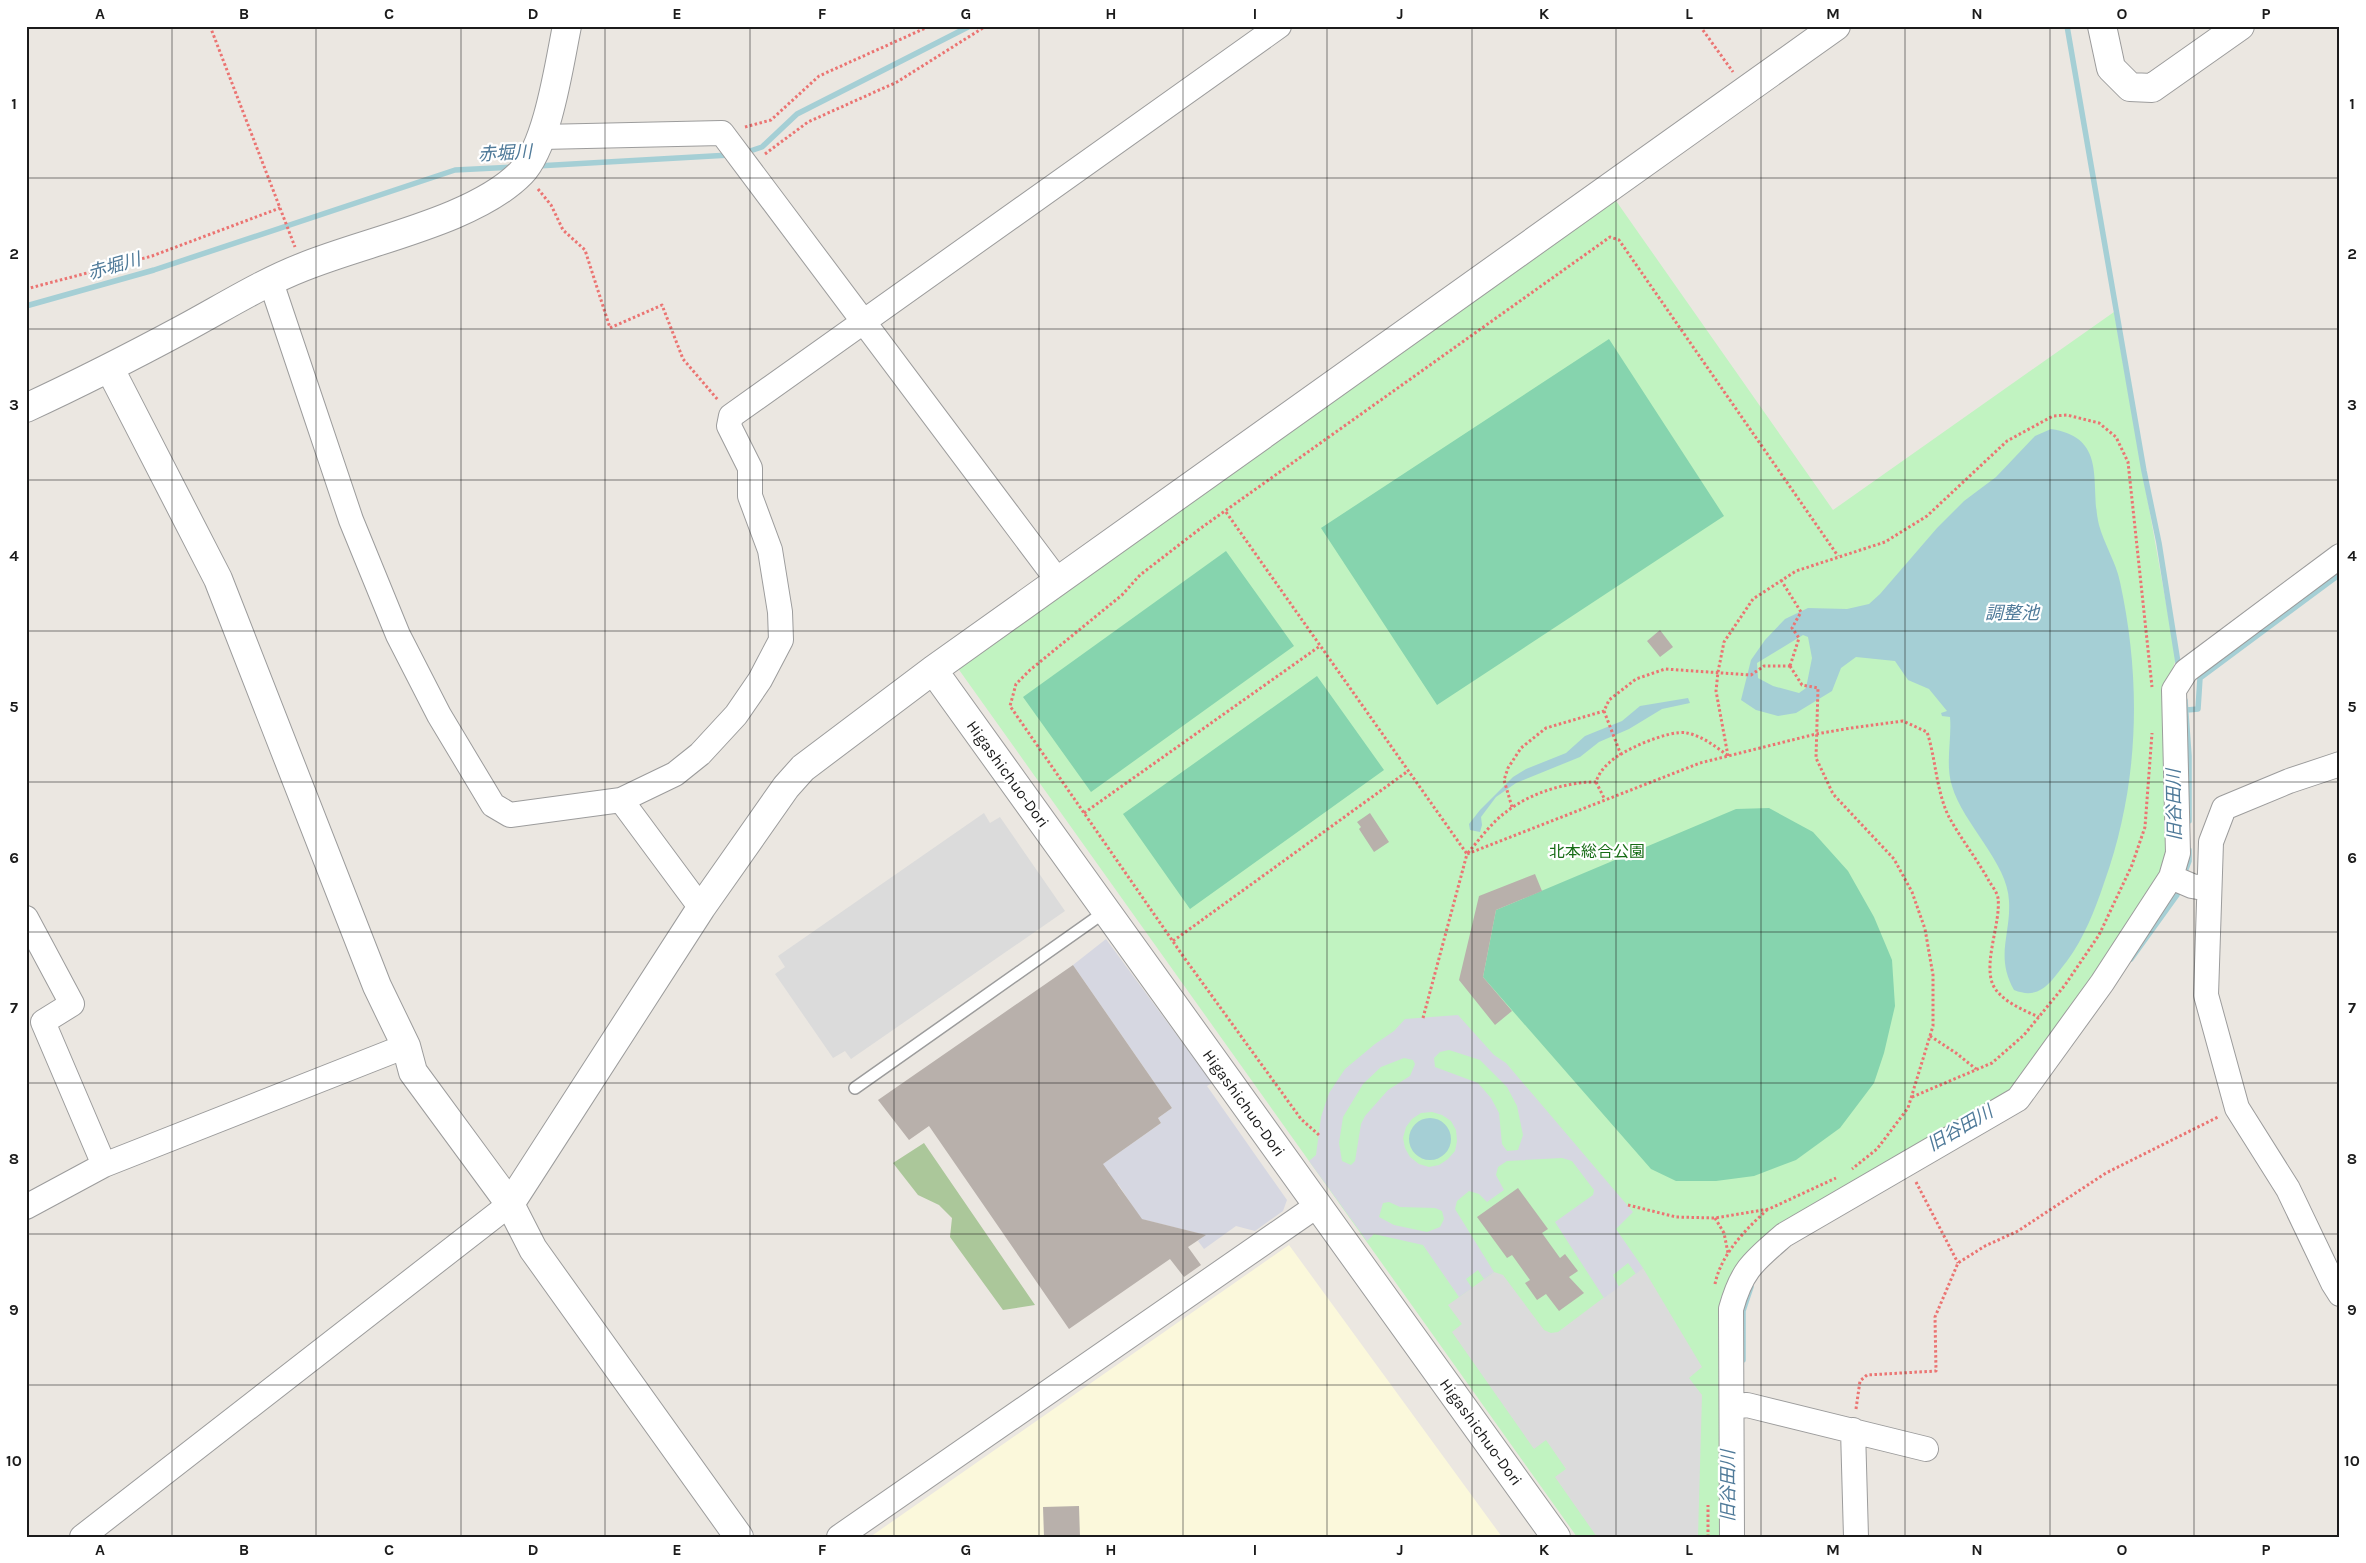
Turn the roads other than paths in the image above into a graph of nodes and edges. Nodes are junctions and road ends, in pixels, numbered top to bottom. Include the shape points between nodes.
1 (567, 26) edge
2 (1279, 26) edge
3 (1836, 26) edge
4 (2102, 26) edge
5 (2240, 26) edge
6 (541, 137) junction
7 (271, 282) junction
8 (864, 322) junction
9 (110, 369) junction
10 (26, 408) edge
11 (2340, 556) edge
12 (1058, 581) junction
13 (933, 670) junction
14 (2340, 764) edge
15 (622, 800) junction
16 (2187, 883) junction
17 (702, 908) junction
18 (1106, 911) junction
19 (26, 918) edge
20 (406, 1046) junction
21 (855, 1088) dead end
22 (104, 1165) junction
23 (510, 1204) junction
24 (1318, 1205) junction
25 (26, 1207) edge
26 (2340, 1294) edge
27 (1732, 1407) junction
28 (1853, 1430) junction
29 (1926, 1449) dead end
30 (82, 1537) edge
31 (739, 1537) edge
32 (839, 1537) edge
33 (1556, 1537) edge
34 (1732, 1537) edge
35 (1856, 1537) edge

1 - 6 street
2 - 8 street
3 - 12 street
4 - 5 street via 2110,68 2130,87 2152,88
6 - 7 street via 522,172 498,192 455,214 303,267
6 - 8 street via 722,133
7 - 9 street
7 - 15 street via 351,520 398,635 439,715 493,804 510,815
8 - 12 street
8 - 15 street via 731,416 729,426 750,468 750,496 770,550 781,640 760,680 736,715 700,754 674,774
9 - 10 street
9 - 20 street via 218,579 377,986
11 - 16 street via 2186,671 2174,690 2178,852
12 - 13 street
13 - 17 street via 803,768 786,787
13 - 18 street, Higashichuo-Dori
14 - 16 street via 2224,808 2211,842
15 - 17 street
16 - 26 street via 2206,995 2237,1108 2288,1189 2332,1284
16 - 27 street via 2102,983 2018,1098 1784,1235 1752,1262 1738,1285 1731,1309
17 - 23 street
18 - 21 lane
18 - 24 street, Higashichuo-Dori
19 - 22 street via 72,1004 43,1022
20 - 22 street
20 - 23 street via 413,1072
22 - 25 street
23 - 30 street
23 - 31 street via 533,1249
24 - 32 street
24 - 33 street, Higashichuo-Dori
27 - 28 street via 1747,1406
27 - 34 street
28 - 29 street
28 - 35 street

